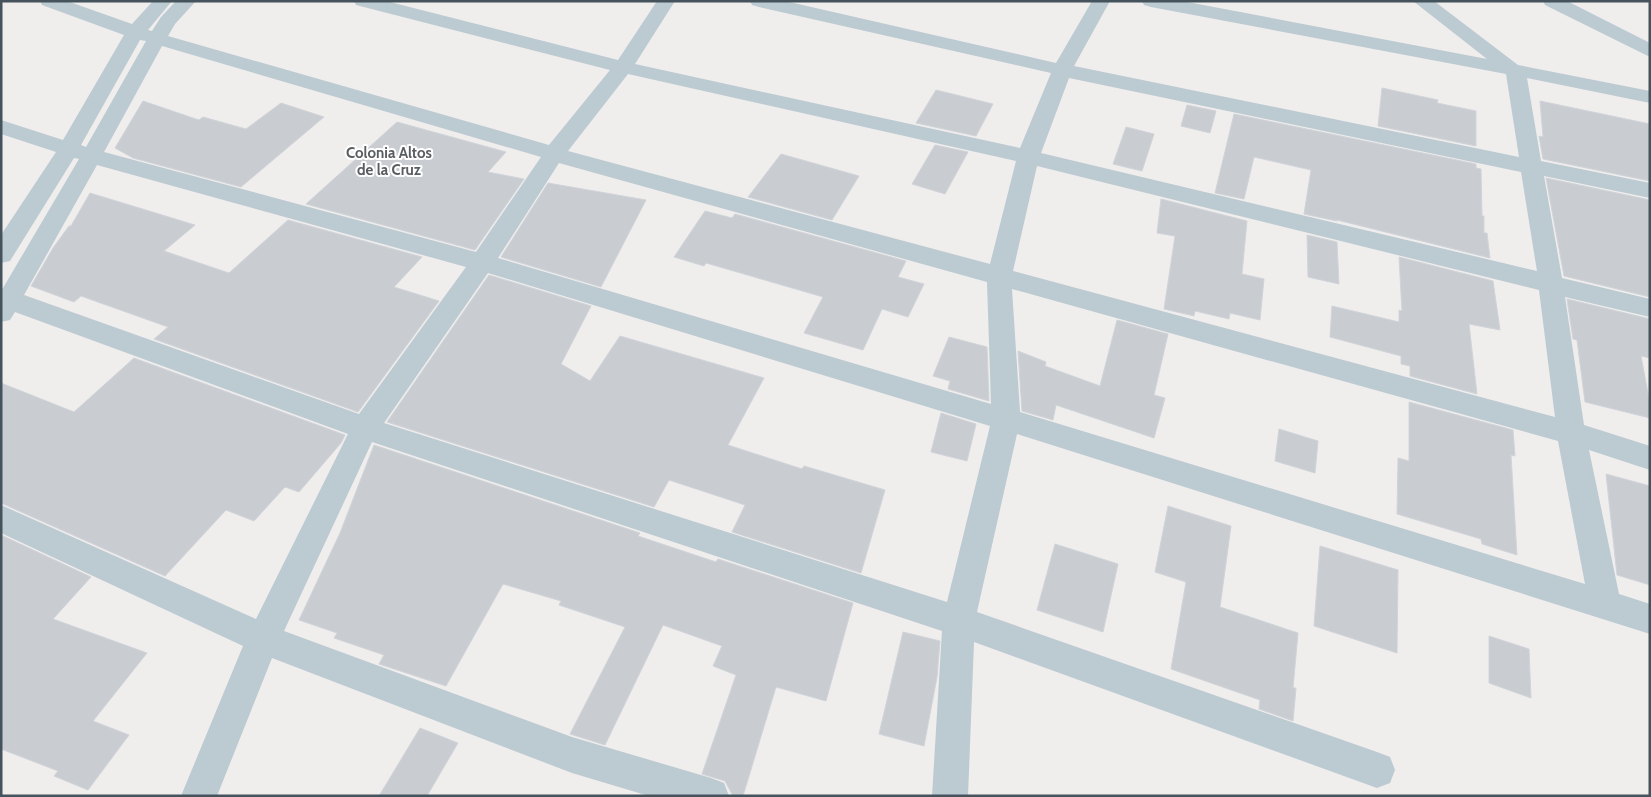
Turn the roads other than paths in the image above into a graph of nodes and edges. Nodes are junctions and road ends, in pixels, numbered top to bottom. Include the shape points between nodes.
1 (49, 1) edge
2 (163, 1) edge
3 (187, 1) edge
4 (363, 1) edge
5 (666, 1) edge
6 (759, 1) edge
7 (1101, 1) edge
8 (1151, 1) edge
9 (1422, 1) edge
10 (1552, 1) edge
11 (405, 6) edge
12 (146, 35) junction
13 (1650, 51) edge
14 (623, 67) junction
15 (1062, 70) junction
16 (1515, 70) junction
17 (1650, 97) edge
18 (1, 127) edge
19 (79, 153) junction
20 (554, 154) junction
21 (1028, 157) junction
22 (1531, 168) junction
23 (1650, 191) edge
24 (1, 255) edge
25 (482, 262) junction
26 (999, 276) junction
27 (1551, 284) junction
28 (4, 303) edge
29 (1650, 308) edge
30 (1006, 420) junction
31 (365, 428) junction
32 (1571, 433) junction
33 (1650, 458) edge
34 (1, 518) edge
35 (1605, 605) junction
36 (1650, 619) edge
37 (958, 621) junction
38 (263, 639) junction
39 (1377, 770) dead end
40 (199, 796) edge
41 (710, 796) edge
42 (950, 796) edge

1 - 12 street
2 - 12 street
3 - 12 street via 168,21
4 - 11 street
5 - 14 street
6 - 15 street
7 - 15 street
8 - 16 street
9 - 16 street
10 - 13 street
11 - 14 street
12 - 19 street
12 - 20 street
14 - 20 street
14 - 21 street
15 - 21 street
15 - 22 street
16 - 17 street
16 - 22 street
18 - 19 street
19 - 24 street
19 - 25 street
19 - 28 street via 59,214
20 - 25 street
20 - 26 street
21 - 26 street
21 - 27 street
22 - 23 street
22 - 27 street
25 - 30 street
25 - 31 street
26 - 30 street
26 - 32 street
27 - 29 street
27 - 32 street
28 - 31 street
30 - 35 street
30 - 37 street
31 - 37 street
31 - 38 street
32 - 33 street
32 - 35 street
34 - 38 street
35 - 36 street
37 - 39 street
37 - 42 street
38 - 40 street
38 - 41 street via 572,755

